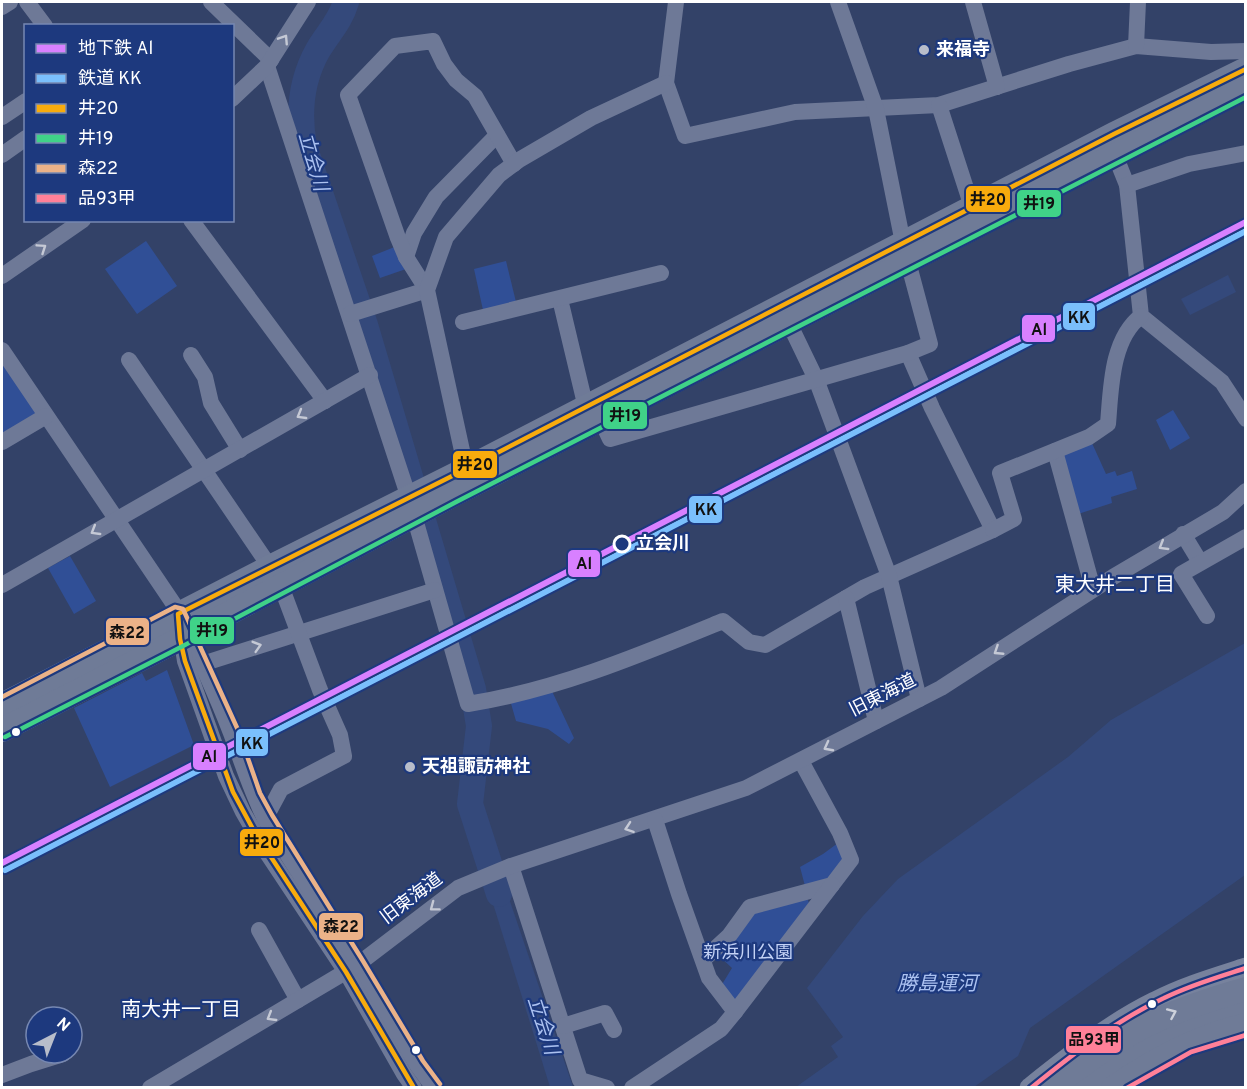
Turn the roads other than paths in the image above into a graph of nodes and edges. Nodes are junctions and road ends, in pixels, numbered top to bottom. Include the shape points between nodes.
1 (10, 2) edge
2 (27, 2) edge
3 (211, 2) edge
4 (308, 2) edge
5 (676, 2) edge
6 (838, 2) edge
7 (973, 2) edge
8 (1138, 2) edge
9 (2, 7) edge
10 (44, 24) edge
11 (232, 24) edge
12 (234, 26) edge
13 (1136, 46) junction
14 (1245, 51) edge
15 (269, 63) junction
16 (1245, 69) edge
17 (666, 83) junction
18 (997, 87) junction
19 (1245, 88) edge
20 (234, 97) edge
21 (24, 101) edge
22 (939, 105) junction
23 (876, 109) junction
24 (2, 117) edge
25 (497, 135) junction
26 (24, 139) edge
27 (1112, 146) junction
28 (1245, 153) edge
29 (2, 155) edge
30 (514, 164) junction
31 (1127, 185) junction
32 (972, 207) junction
33 (80, 222) edge
34 (192, 222) edge
35 (906, 252) junction
36 (406, 257) junction
37 (661, 273) dead end
38 (2, 276) edge
39 (427, 290) junction
40 (560, 299) junction
41 (358, 312) junction
42 (1141, 316) junction
43 (463, 322) dead end
44 (789, 323) junction
45 (2, 350) edge
46 (908, 353) junction
47 (190, 355) dead end
48 (129, 360) dead end
49 (370, 375) junction
50 (816, 379) junction
51 (325, 401) junction
52 (593, 414) junction
53 (46, 416) junction
54 (1245, 418) edge
55 (2, 442) edge
56 (240, 450) junction
57 (1055, 451) junction
58 (466, 469) junction
59 (204, 470) junction
60 (1245, 491) edge
61 (420, 503) junction
62 (116, 519) junction
63 (993, 530) junction
64 (1183, 534) junction
65 (1245, 537) edge
66 (1200, 562) junction
67 (889, 576) junction
68 (276, 577) junction
69 (2, 585) edge
70 (1093, 589) junction
71 (435, 590) junction
72 (846, 598) junction
73 (1208, 616) dead end
74 (182, 629) junction
75 (299, 633) junction
76 (202, 664) junction
77 (919, 699) junction
78 (2, 705) edge
79 (876, 721) junction
80 (2, 730) edge
81 (801, 761) junction
82 (265, 819) junction
83 (655, 820) junction
84 (508, 867) junction
85 (832, 885) junction
86 (259, 930) dead end
87 (704, 959) junction
88 (351, 968) junction
89 (1245, 968) edge
90 (1245, 989) edge
91 (298, 1000) junction
92 (1245, 1007) edge
93 (735, 1012) junction
94 (1245, 1025) edge
95 (563, 1026) junction
96 (614, 1030) dead end
97 (1245, 1035) edge
98 (1079, 1050) junction
99 (28, 1065) edge
100 (2, 1075) edge
101 (1074, 1084) edge
102 (150, 1088) edge
103 (414, 1088) edge
104 (434, 1088) edge
105 (607, 1088) edge
106 (632, 1088) edge
107 (1030, 1088) edge
108 (1051, 1088) edge
109 (1113, 1088) edge
110 (1126, 1088) edge

1 - 9 street
2 - 10 street
3 - 11 street
15 -> 4 street
5 - 17 street
6 - 23 street
7 - 18 street
8 - 13 street
12 - 15 street
13 - 14 street
13 - 18 street
15 - 20 street
15 - 41 street
16 - 27 highway
17 - 23 street via 685,136 795,112
17 - 30 street via 591,118
18 - 22 street
19 - 27 highway
21 - 24 street
22 - 23 street
22 - 32 street
23 - 35 street
25 - 30 street
25 - 36 street via 436,197 414,233
25 - 36 street via 475,96 444,64 433,41 394,45 348,95
26 - 29 street
27 - 31 street
27 - 32 highway
27 - 35 highway
28 - 31 street via 1189,164
30 - 39 street via 499,175 446,237
31 - 42 street
32 - 35 highway
38 -> 33 street
34 - 51 street
35 - 44 highway
35 - 46 street via 930,344
35 - 52 highway
36 - 39 street
37 - 40 street
39 - 41 street
39 - 58 street
40 - 43 street
40 - 52 street
41 - 49 street
42 - 54 street via 1222,382
42 - 57 street via 1130,324 1119,350 1108,424
44 - 50 street
44 - 52 highway
45 - 53 street
46 - 50 street
46 - 63 street
47 - 56 street via 205,377 211,403
48 - 59 street
49 - 51 street
49 - 61 street
50 - 52 street via 610,439
50 - 67 street
51 -> 56 street
52 - 58 highway
52 - 61 highway
53 - 55 street
53 - 62 street
56 - 59 street
57 - 63 street via 1000,473 1014,519
57 - 70 street
58 - 61 highway
59 - 62 street
59 - 68 street
60 - 64 street, 旧東海道 via 1223,512
61 - 68 highway
61 - 71 street
62 -> 69 street
62 - 74 street
63 - 67 street
64 - 66 street
64 -> 70 street, 旧東海道
65 - 66 street
66 - 73 street via 1181,574
67 - 72 street
67 - 77 street
68 - 74 highway
68 - 75 street
70 -> 77 street, 旧東海道
71 - 72 street via 468,704 544,688 723,621 749,642 765,645
71 - 75 street
72 - 79 street
74 - 76 street
74 - 78 highway
74 - 80 highway
74 - 88 street via 185,661 243,812 259,841
76 -> 75 street
75 - 82 street via 340,735 344,756 281,789
76 - 82 street
77 - 79 street, 旧東海道
79 -> 81 street, 旧東海道
81 - 83 street, 旧東海道 via 746,788
81 - 85 street via 851,860
82 - 88 street
83 -> 84 street, 旧東海道
83 - 87 street
84 -> 88 street, 旧東海道 via 458,888
84 - 95 street
85 - 87 street via 750,907 729,936
85 - 93 street
86 - 91 street
87 - 93 street via 710,978
88 - 91 street, 旧東海道
88 - 103 street
88 - 104 street
89 - 98 main road via 1154,1002
108 -> 90 highway, bridge via 1102,1051 1151,1023
91 -> 102 street, 旧東海道
92 - 101 highway via 1160,1038
93 - 106 street via 721,1029
94 - 109 highway via 1170,1053
95 - 96 street via 605,1013
95 - 105 street via 580,1080
97 - 110 main road via 1191,1052
98 - 101 highway
98 - 107 main road
99 - 100 street

